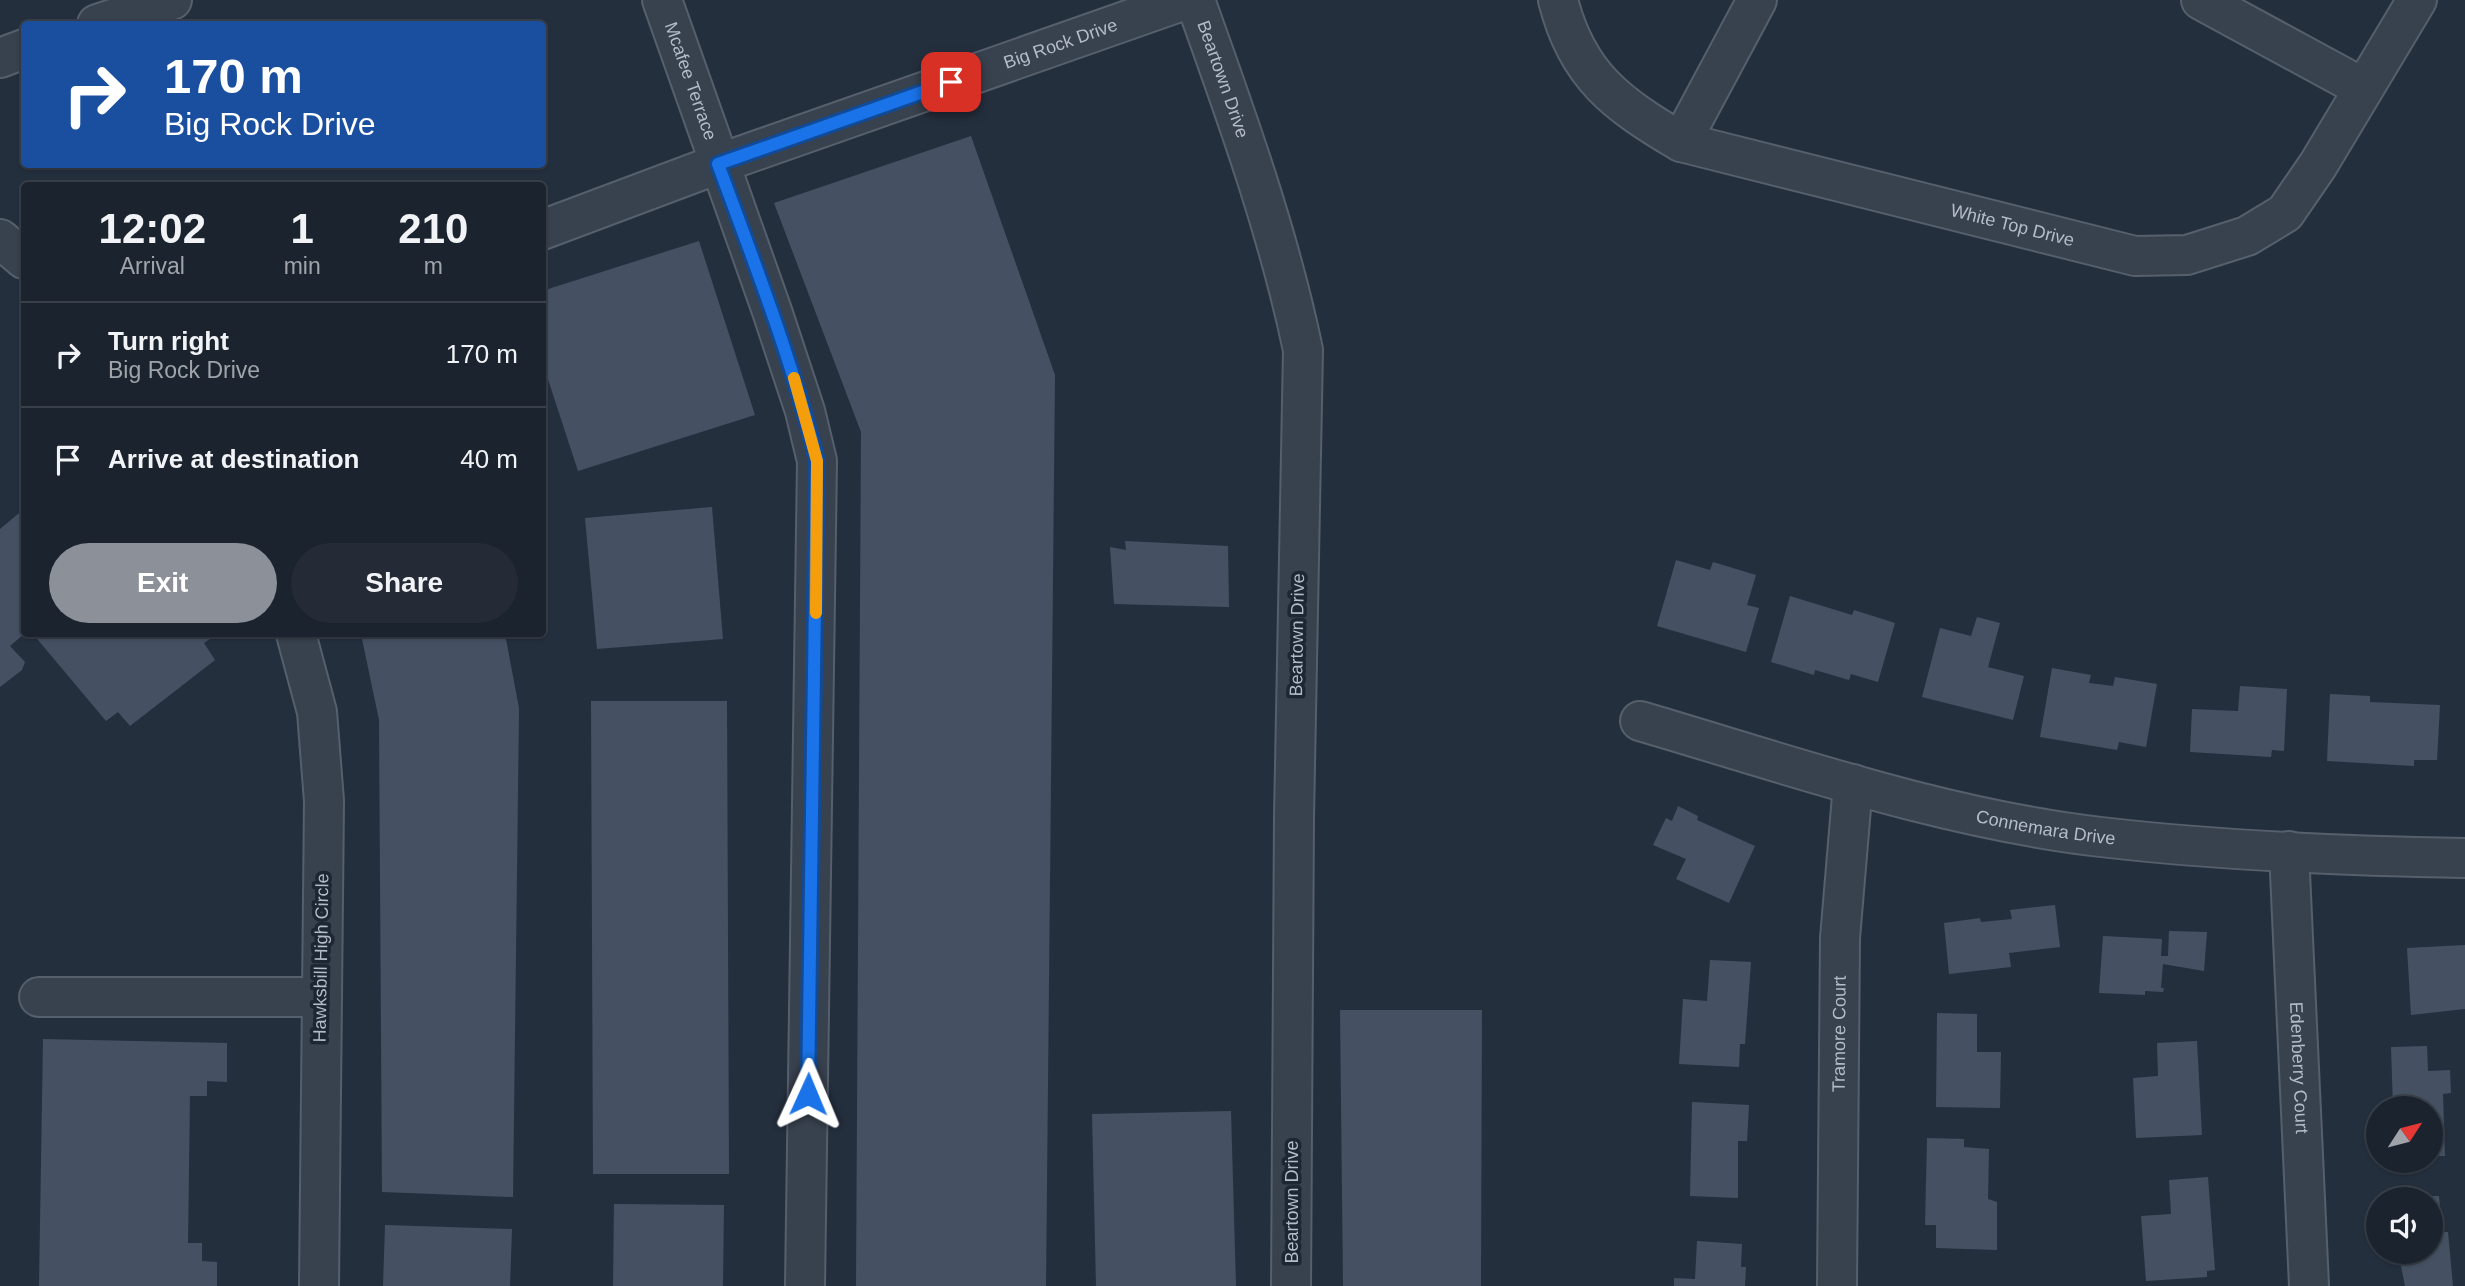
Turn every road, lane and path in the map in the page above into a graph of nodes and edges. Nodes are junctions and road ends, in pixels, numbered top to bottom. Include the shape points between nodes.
1 (172, 0) edge
2 (662, 0) edge
3 (1185, 0) edge
4 (1195, 0) edge
5 (1558, 0) edge
6 (1757, 0) edge
7 (2202, 0) edge
8 (2417, 0) edge
9 (106, 21) edge
10 (21, 50) edge
11 (0, 58) edge
12 (2363, 88) junction
13 (1681, 142) junction
14 (718, 164) junction
15 (546, 228) edge
16 (0, 239) edge
17 (21, 256) edge
18 (297, 637) edge
19 (1640, 721) dead end
20 (1853, 784) junction
21 (2289, 851) junction
22 (2465, 858) edge
23 (39, 997) dead end
24 (320, 997) junction
25 (319, 1286) edge
26 (805, 1286) edge
27 (1291, 1286) edge
28 (1838, 1286) edge
29 (2309, 1286) edge

1 - 9 street
2 - 14 street, Mcafee Terrace
3 - 14 street, Big Rock Drive
4 - 27 street, Beartown Drive via 1261,190 1289,282 1303,350
5 - 13 street, White Top Drive via 1565,28 1589,72 1629,112
6 - 13 street
7 - 12 street
8 - 12 street, White Top Drive
10 - 11 street
12 - 13 street, White Top Drive via 2285,213 2247,236 2188,255 2135,256
14 - 15 street, Big Rock Drive
14 - 26 street, Mcafee Terrace via 772,311 817,461
16 - 17 street
18 - 24 street, Hawksbill High Circle via 317,712 324,801
19 - 20 street, Connemara Drive
20 - 21 street, Connemara Drive via 2001,820 2100,837
20 - 28 street, Tramore Court via 1840,938
21 - 22 street, Connemara Drive
21 - 29 street, Edenberry Court
23 - 24 street
24 - 25 street, Hawksbill High Circle

